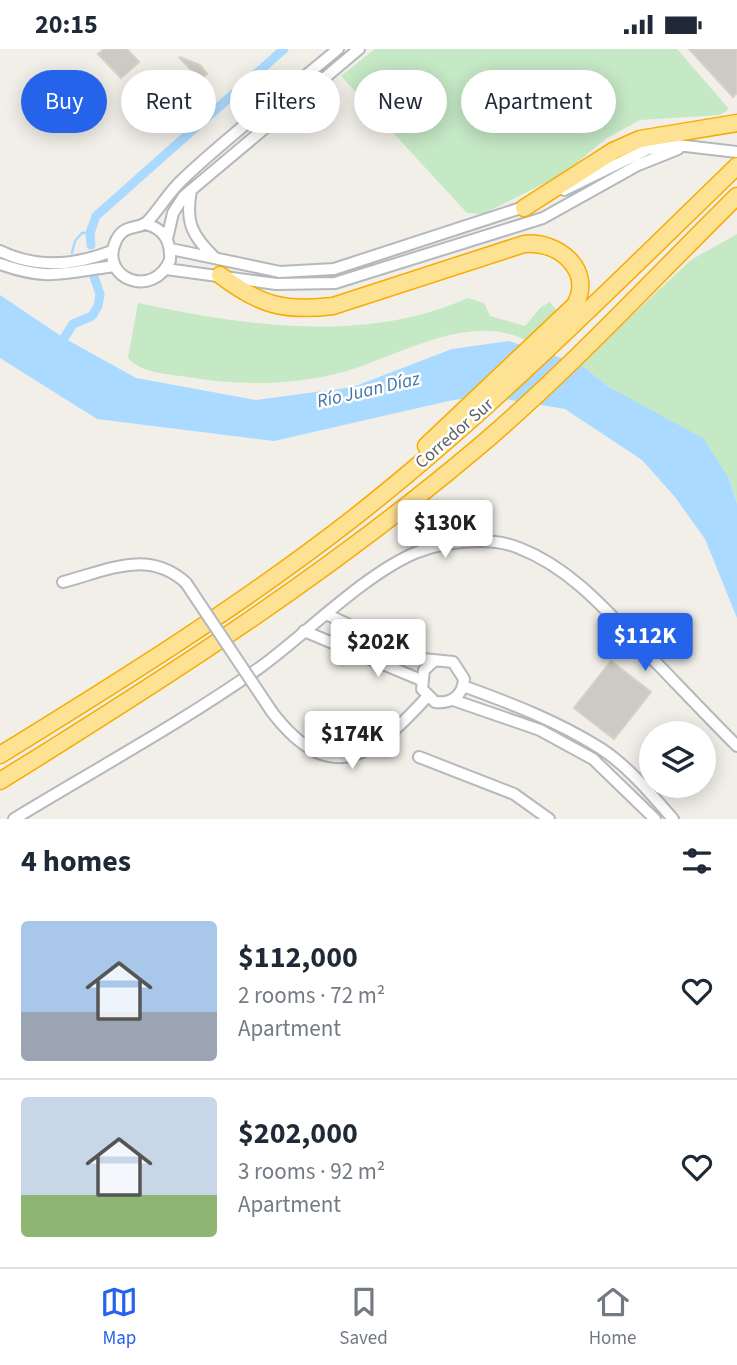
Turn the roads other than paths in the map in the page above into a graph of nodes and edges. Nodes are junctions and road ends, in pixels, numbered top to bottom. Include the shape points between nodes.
1 (338, 49) edge
2 (359, 49) edge
3 (351, 53) edge
4 (313, 70) edge
5 (314, 70) edge
6 (737, 123) edge
7 (238, 133) edge
8 (692, 147) junction
9 (737, 152) edge
10 (737, 166) edge
11 (191, 189) junction
12 (737, 196) edge
13 (524, 208) junction
14 (146, 224) junction
15 (169, 244) junction
16 (0, 251) edge
17 (112, 251) junction
18 (0, 264) edge
19 (115, 267) junction
20 (218, 268) junction
21 (166, 269) junction
22 (559, 330) junction
23 (63, 582) dead end
24 (328, 615) junction
25 (351, 626) junction
26 (304, 631) junction
27 (340, 646) junction
28 (433, 662) junction
29 (421, 680) junction
30 (463, 686) junction
31 (427, 697) junction
32 (453, 700) junction
33 (737, 746) edge
34 (0, 755) edge
35 (419, 757) dead end
36 (0, 781) edge
37 (14, 819) edge
38 (549, 819) edge
39 (654, 819) edge
40 (673, 819) edge

1 - 4 street
2 - 3 street
3 - 5 street
3 - 11 street
6 - 13 highway via 640,139
7 - 14 street via 182,180
8 - 9 street
8 - 13 street via 648,149
8 - 20 street via 638,165 543,218 335,283 276,285
10 - 22 highway, Corredor Sur
11 - 15 street via 173,213
11 - 20 street via 189,227
12 - 36 highway, Corredor Sur via 484,442 295,591 175,673
13 - 20 street via 334,269
14 - 15 street via 162,232
14 - 17 street via 120,234
15 - 20 street
15 - 21 street
16 - 17 street via 39,264 69,263
17 - 19 street
18 - 19 street via 57,276
19 - 21 street via 134,282 158,278
20 - 21 street
20 - 22 highway via 242,292 267,305 303,310 332,306 518,245 544,244 568,258 580,284 575,305
22 - 34 highway, Corredor Sur via 351,520 163,654
23 - 31 street, bridge via 137,563 168,569 186,583 272,712 296,741 314,752 344,757 376,748
24 - 25 street
24 - 26 street
24 - 33 street via 390,566 416,553 443,544 517,547 574,579
25 - 27 street
25 - 28 street
26 - 27 street
26 - 37 street via 227,688
27 - 29 street
28 - 29 street
28 - 30 street via 453,662 462,672
29 - 31 street
30 - 32 street
30 - 40 street via 541,716 602,749
31 - 32 street via 444,703
32 - 39 street via 540,730 593,759
35 - 38 street via 514,794

